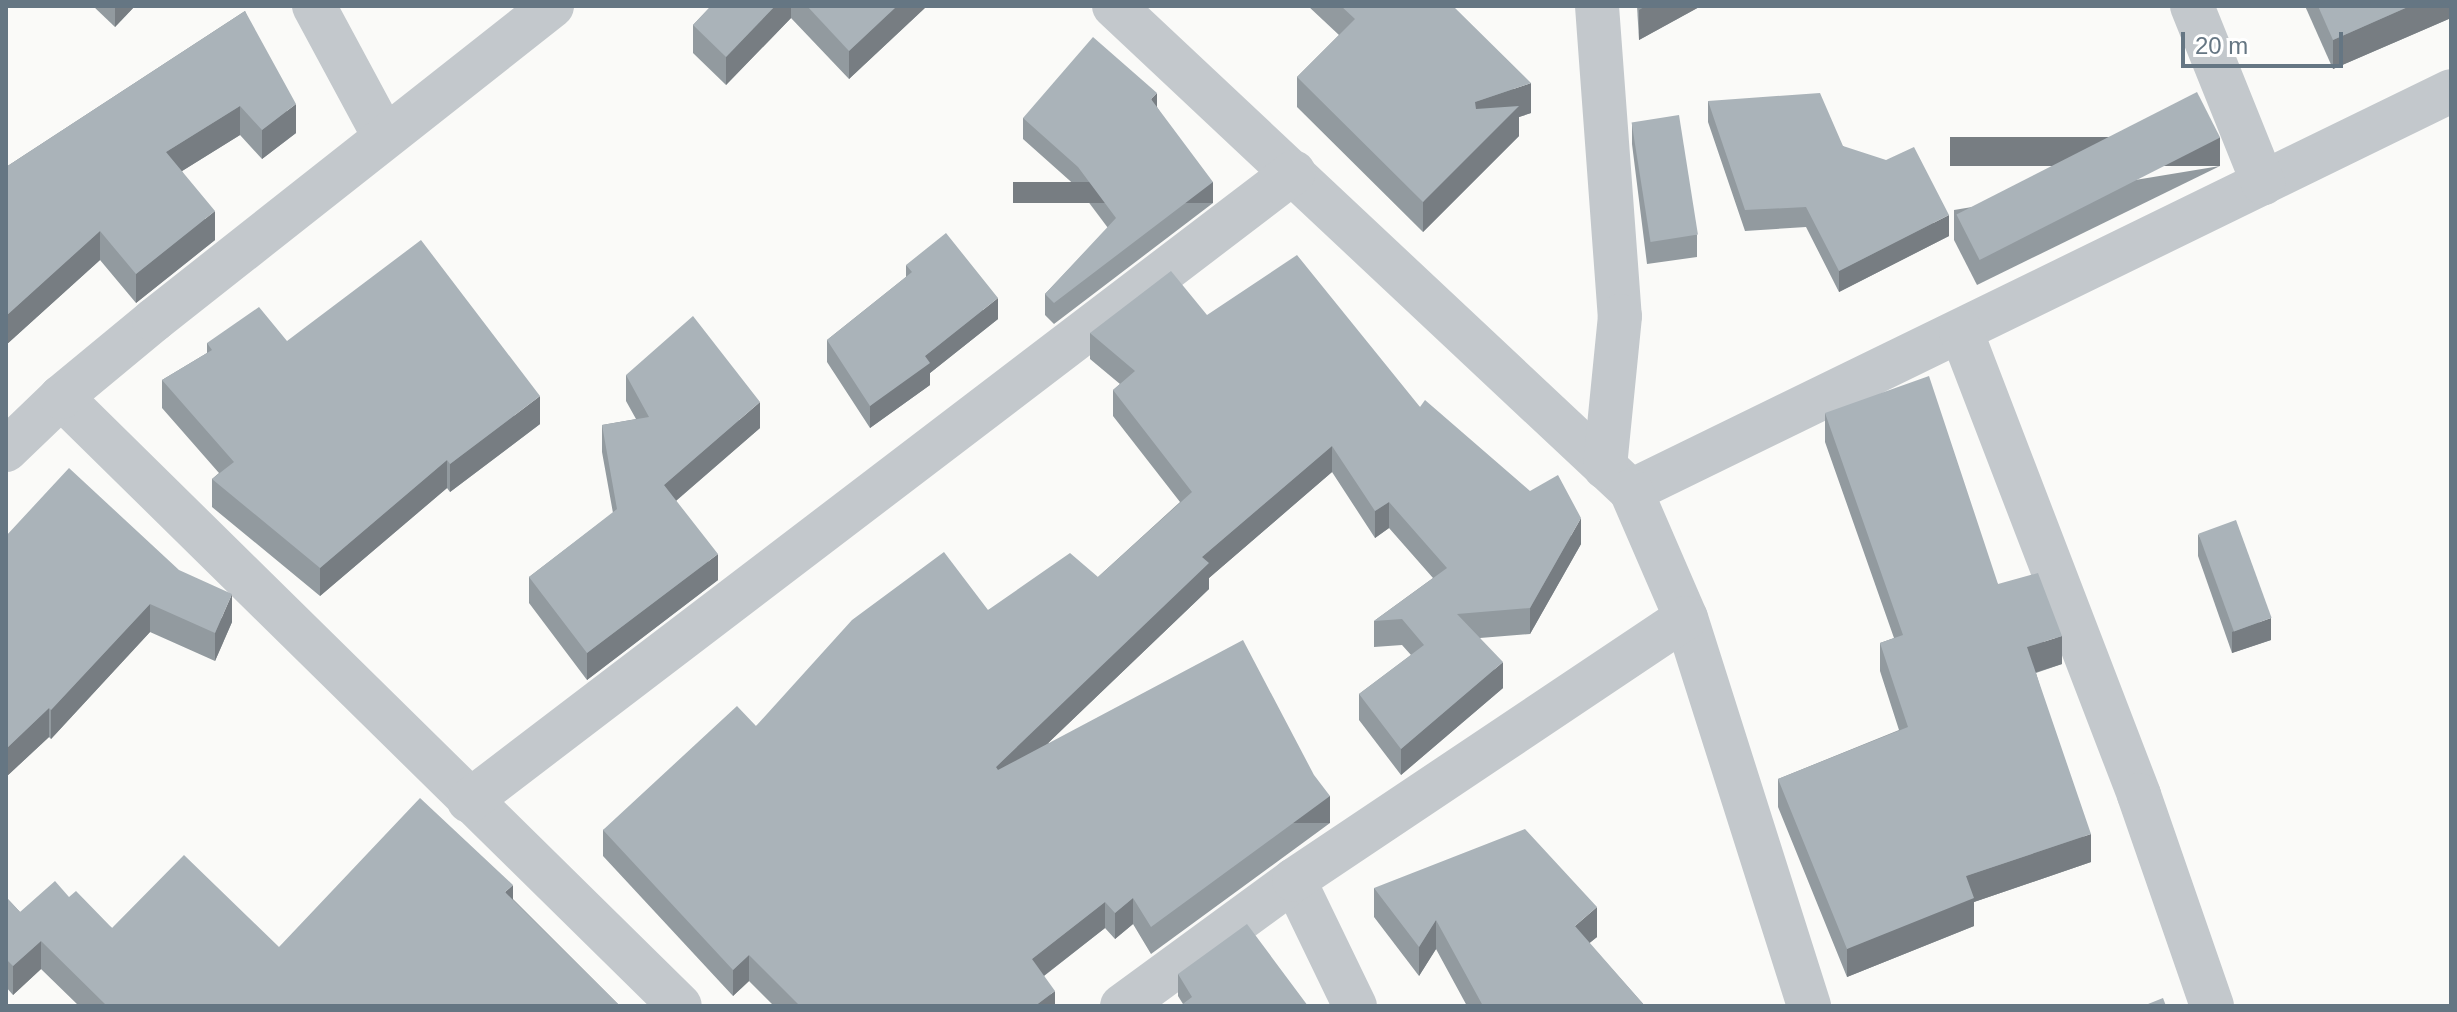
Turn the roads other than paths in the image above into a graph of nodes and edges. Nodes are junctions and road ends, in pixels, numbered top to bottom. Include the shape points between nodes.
1 (314, 6) edge
2 (552, 6) edge
3 (1114, 6) edge
4 (1597, 6) edge
5 (2192, 6) edge
6 (2451, 91) edge
7 (384, 136) junction
8 (1294, 172) junction
9 (2263, 183) junction
10 (1961, 331) junction
11 (61, 397) junction
12 (6, 450) edge
13 (1618, 479) junction
14 (1686, 618) junction
15 (469, 801) junction
16 (1294, 880) junction
17 (680, 1006) edge
18 (1122, 1006) edge
19 (1355, 1006) edge
20 (1809, 1006) edge
21 (2212, 1006) edge

1 - 7 street
2 - 7 street
3 - 8 street
4 - 13 street via 1620,316
5 - 9 street
6 - 9 street
7 - 11 street
8 - 13 street
8 - 15 street
9 - 10 street
10 - 13 street
10 - 21 street via 2134,781
11 - 12 street
11 - 15 street
13 - 14 street
14 - 16 street
14 - 20 street
15 - 17 street
16 - 18 street
16 - 19 street

